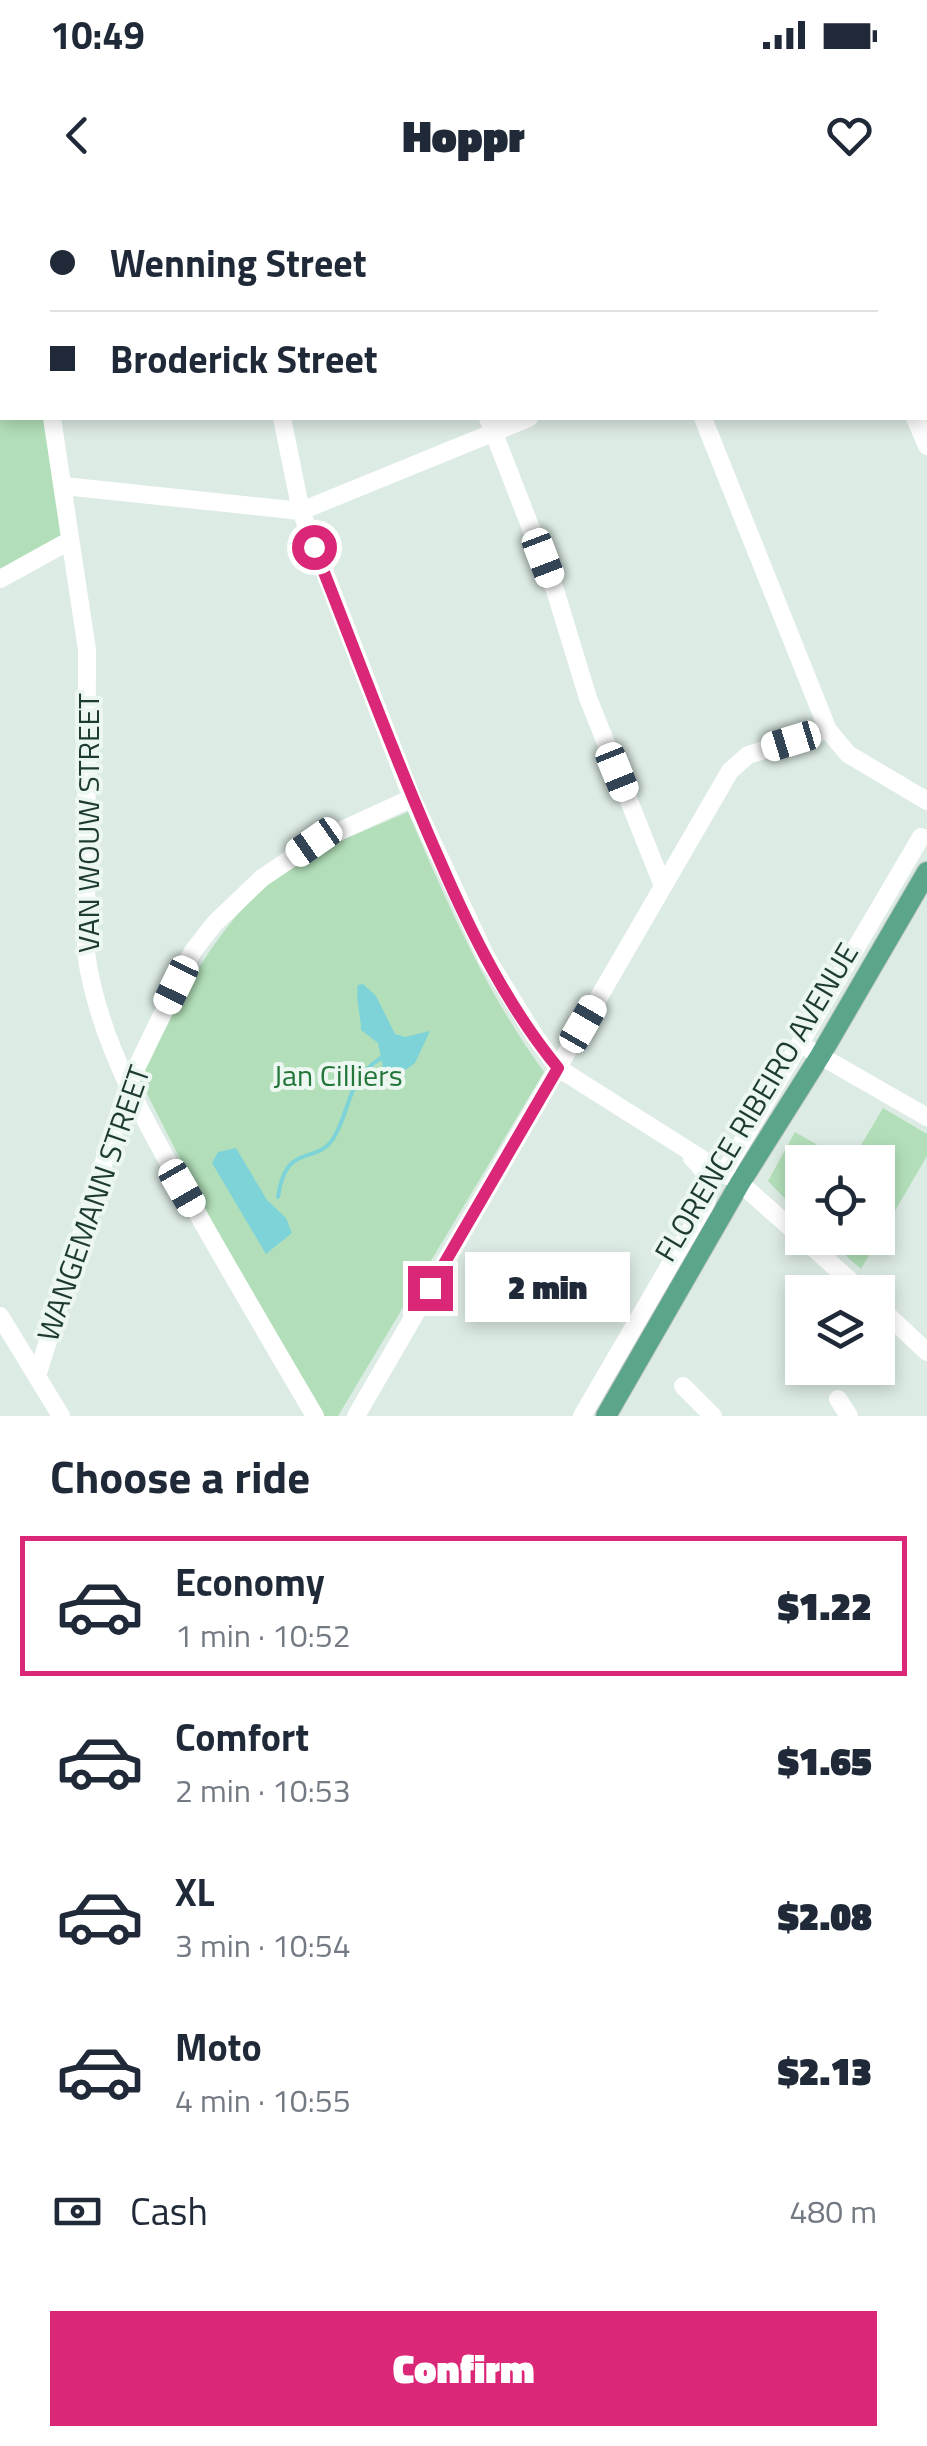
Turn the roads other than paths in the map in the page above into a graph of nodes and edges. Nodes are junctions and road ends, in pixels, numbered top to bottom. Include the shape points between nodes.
1 (52, 420) edge
2 (282, 420) edge
3 (519, 420) edge
4 (705, 420) edge
5 (916, 420) edge
6 (491, 425) edge
7 (927, 446) edge
8 (64, 486) junction
9 (300, 511) junction
10 (70, 541) junction
11 (0, 579) edge
12 (828, 730) junction
13 (412, 798) junction
14 (927, 801) edge
15 (922, 837) dead end
16 (927, 872) edge
17 (663, 886) junction
18 (811, 1050) junction
19 (558, 1068) junction
20 (128, 1085) junction
21 (927, 1117) edge
22 (673, 1141) junction
23 (733, 1177) junction
24 (844, 1275) edge
25 (0, 1316) edge
26 (895, 1322) edge
27 (927, 1352) edge
28 (37, 1376) junction
29 (682, 1386) dead end
30 (838, 1400) dead end
31 (61, 1416) edge
32 (315, 1416) edge
33 (356, 1416) edge
34 (582, 1416) edge
35 (606, 1416) edge
36 (713, 1416) edge
37 (849, 1416) edge

1 - 8 street, VAN WOUW STREET
2 - 9 street
3 - 6 street
4 - 12 street
5 - 7 street
6 - 9 street
6 - 17 street
8 - 9 street
8 - 10 street, VAN WOUW STREET
9 - 13 street
10 - 11 street
10 - 20 street, VAN WOUW STREET via 87,660 86,952
12 - 14 street via 848,754
12 - 17 street via 740,760
13 - 19 street via 486,957
13 - 20 street, WANGEMANN STREET via 314,842 228,910 192,952
15 - 18 street
16 - 18 main road, FLORENCE RIBEIRO AVENUE
17 - 19 street
18 - 21 street
18 - 23 main road, FLORENCE RIBEIRO AVENUE
19 - 22 street
19 - 33 street
20 - 28 street, WANGEMANN STREET
20 - 32 street, VAN WOUW STREET
22 - 23 street
22 - 34 street via 705,1172 706,1202
23 - 24 street
23 - 35 main road, FLORENCE RIBEIRO AVENUE
25 - 28 street
26 - 27 street
28 - 31 street
29 - 36 street
30 - 37 street

